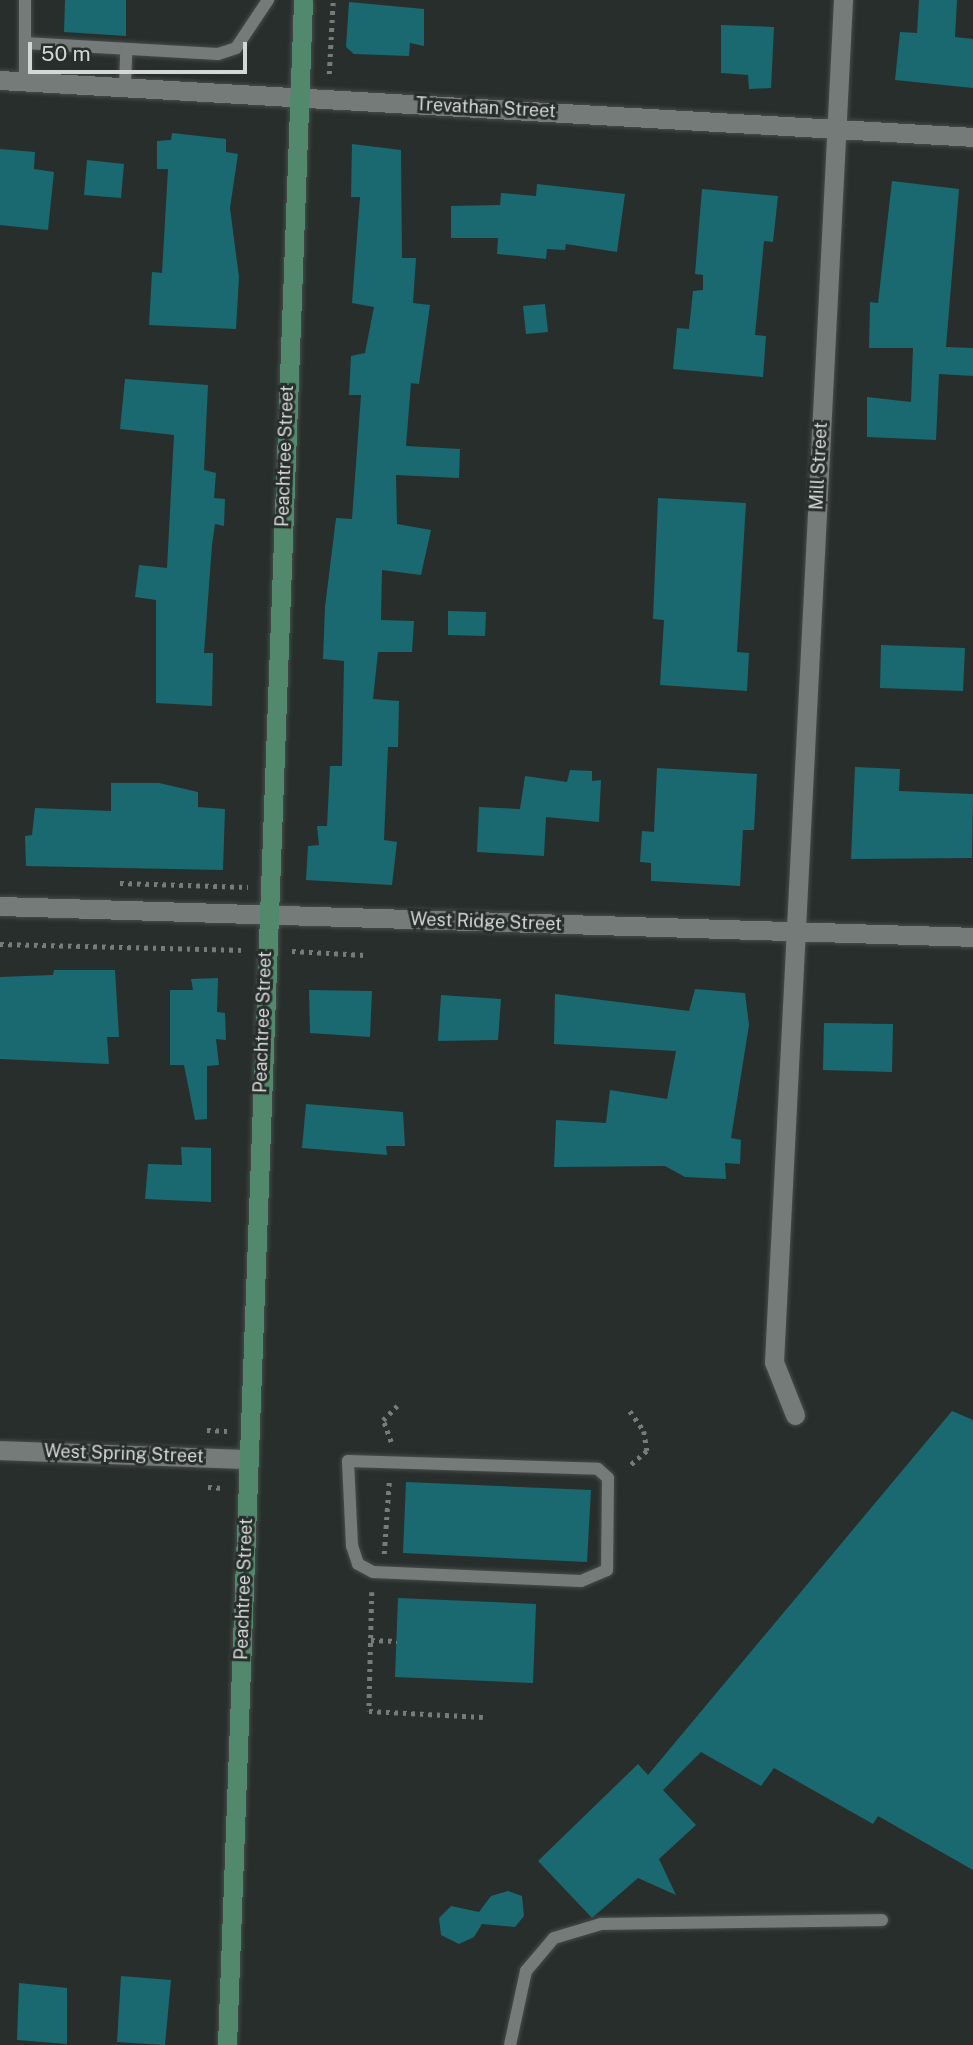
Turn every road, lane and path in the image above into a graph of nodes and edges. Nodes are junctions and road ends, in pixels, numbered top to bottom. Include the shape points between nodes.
1 (24, 0) edge
2 (268, 0) edge
3 (303, 0) edge
4 (843, 0) edge
5 (25, 43) junction
6 (126, 49) junction
7 (0, 80) edge
8 (25, 81) junction
9 (125, 87) junction
10 (300, 97) junction
11 (836, 129) junction
12 (973, 137) edge
13 (0, 906) edge
14 (267, 915) junction
15 (795, 931) junction
16 (973, 937) edge
17 (0, 944) edge
18 (265, 950) junction
19 (365, 955) dead end
20 (397, 1406) dead end
21 (630, 1411) dead end
22 (794, 1415) dead end
23 (0, 1450) edge
24 (249, 1459) junction
25 (390, 1462) junction
26 (631, 1465) dead end
27 (383, 1562) dead end
28 (376, 1581) dead end
29 (371, 1640) junction
30 (397, 1641) dead end
31 (483, 1717) dead end
32 (882, 1920) dead end
33 (227, 2045) edge
34 (510, 2045) edge

1 - 5 lane
2 - 6 lane via 236,48 218,54
3 - 10 main road, Peachtree Street
4 - 11 street, Mill Street
5 - 6 lane
5 - 8 lane
6 - 9 lane
7 - 8 street, Trevathan Street
8 - 9 street, Trevathan Street
9 - 10 street, Trevathan Street
10 - 11 street, Trevathan Street
10 - 14 main road, Peachtree Street
11 - 12 street, Trevathan Street
11 - 15 street, Mill Street
13 - 14 street, West Ridge Street
14 - 15 street, West Ridge Street
14 - 18 main road, Peachtree Street
15 - 16 street, West Ridge Street
15 - 22 street, Mill Street via 774,1362
17 - 18 path
18 - 19 path
18 - 24 main road, Peachtree Street
20 - 25 path via 383,1420 391,1437
21 - 26 path via 644,1431 648,1451
23 - 24 street, West Spring Street
24 - 33 main road, Peachtree Street
25 - 25 lane via 348,1461 352,1546 358,1564 373,1572 581,1581 607,1570 608,1478 598,1469
25 - 27 path
28 - 29 path
29 - 30 path
29 - 31 path via 369,1711
32 - 34 lane via 601,1924 554,1938 526,1971

